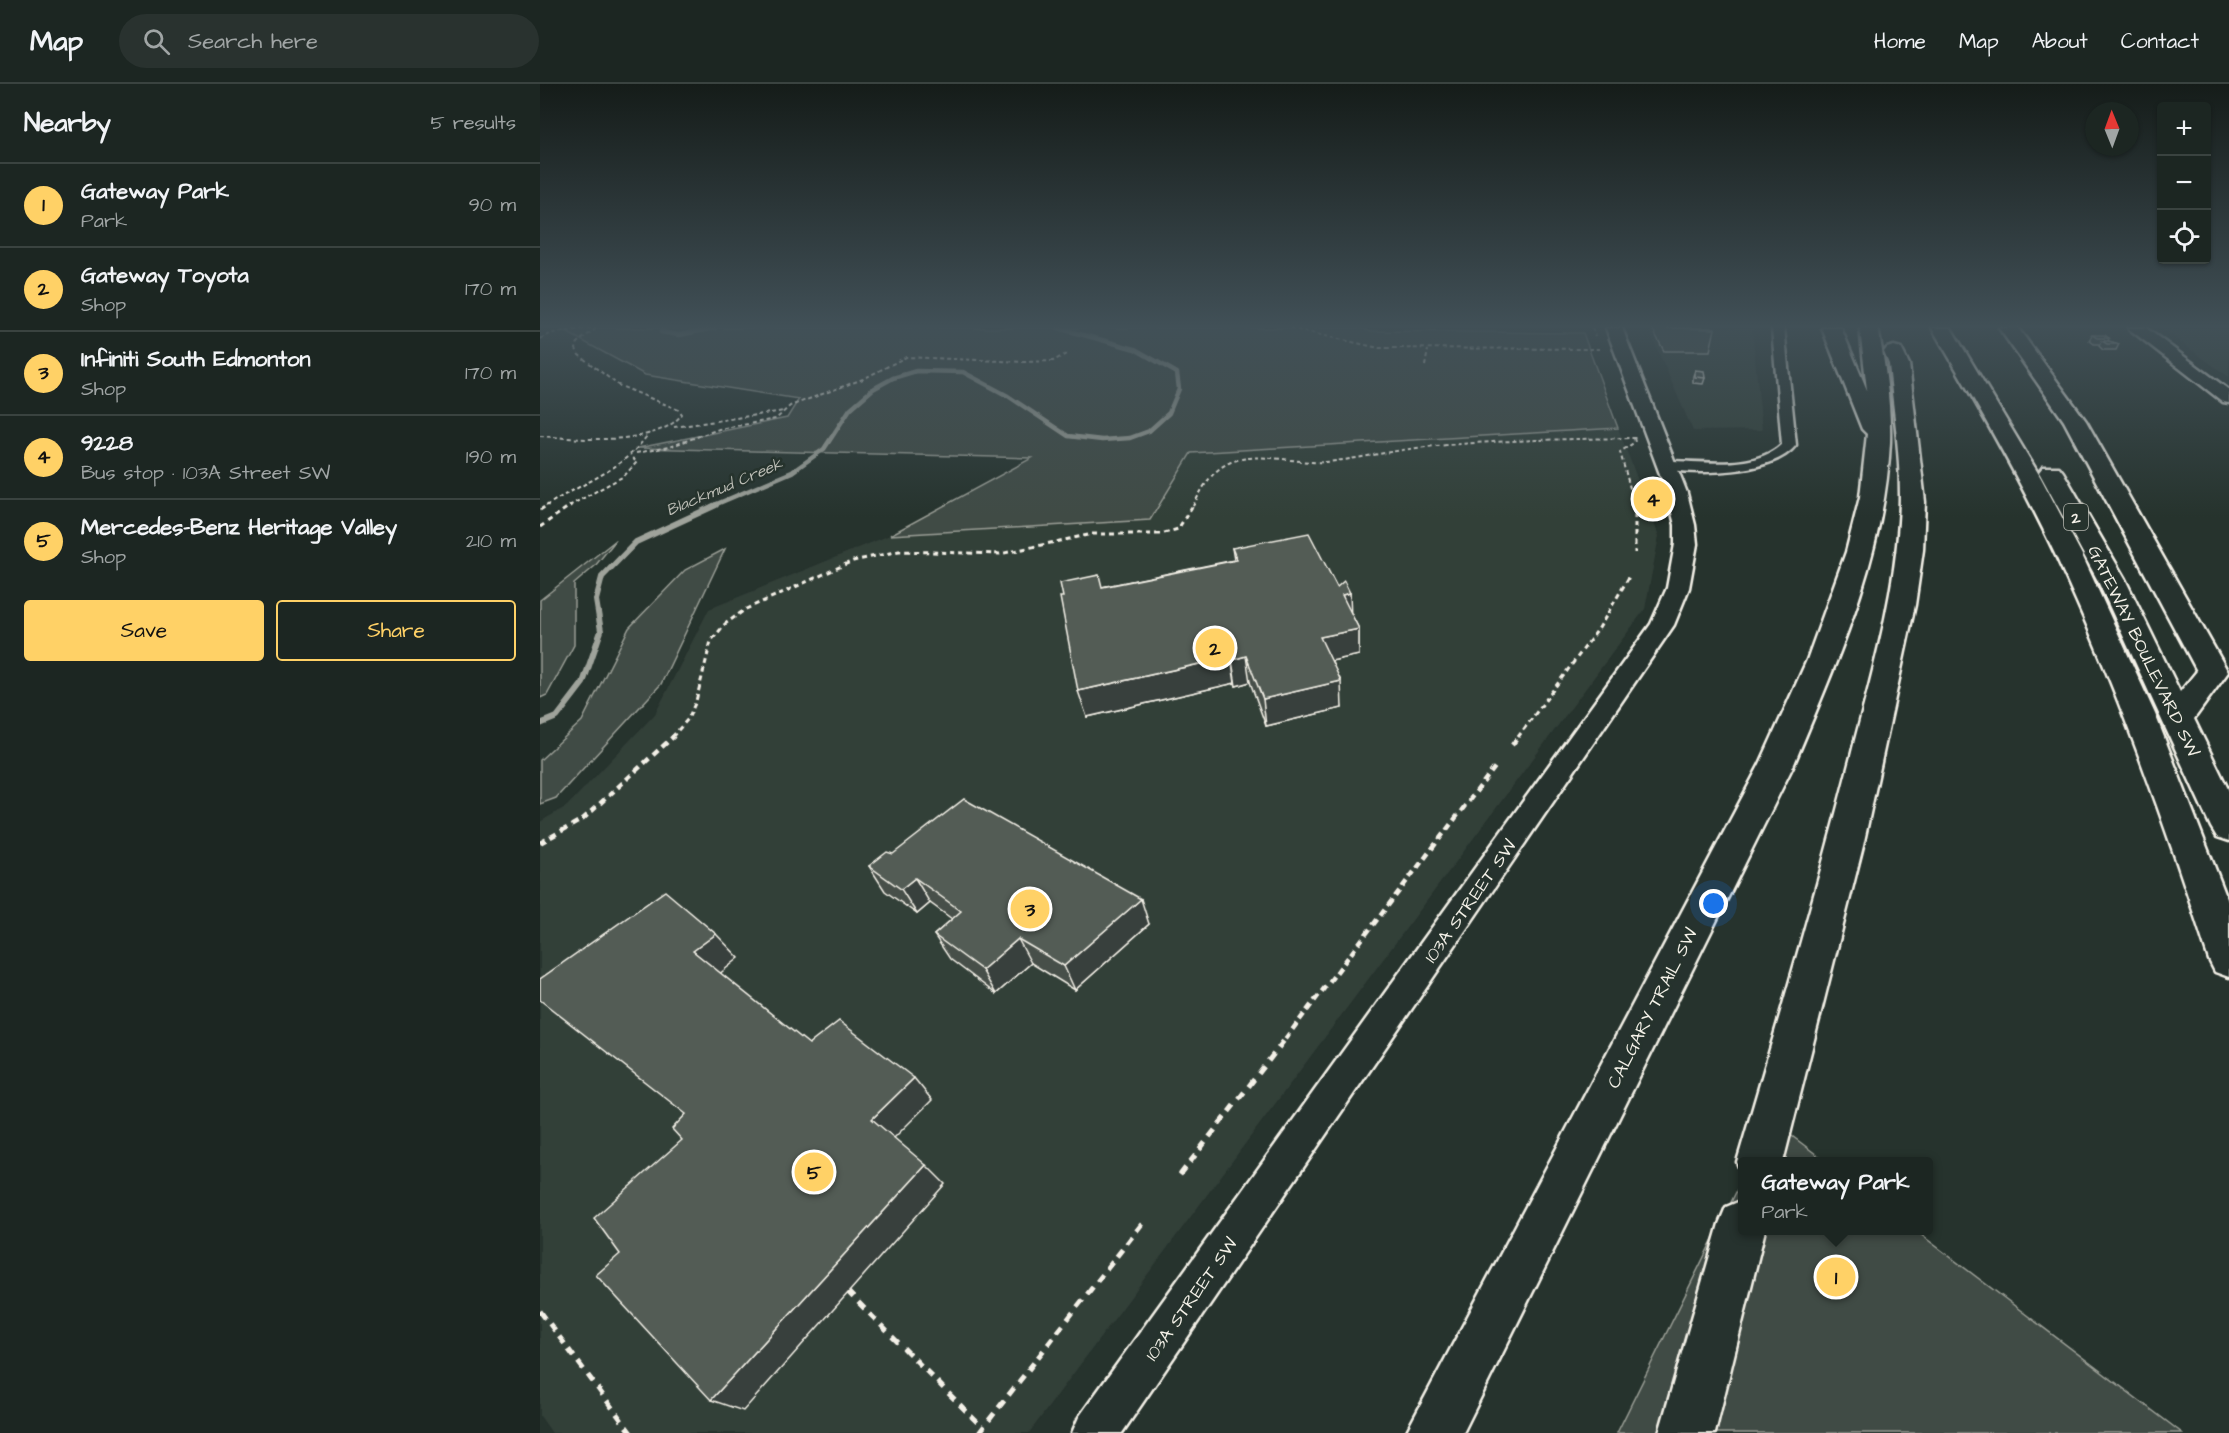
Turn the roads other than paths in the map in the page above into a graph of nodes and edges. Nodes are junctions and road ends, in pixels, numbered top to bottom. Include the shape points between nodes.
1 (1631, 391) edge
2 (1784, 391) edge
3 (1857, 391) edge
4 (1879, 391) edge
5 (1902, 391) edge
6 (1980, 391) edge
7 (1998, 391) edge
8 (2053, 391) edge
9 (1878, 442) junction
10 (1667, 465) junction
11 (2178, 717) junction
12 (2229, 826) edge
13 (2229, 960) edge
14 (1761, 1157) edge
15 (1740, 1235) edge
16 (1095, 1433) edge
17 (1434, 1433) edge
18 (1687, 1433) edge

1 - 10 street, 103A STREET SW
2 - 10 street via 1790,445 1783,454 1747,464
3 - 9 highway
4 - 9 highway, CALGARY TRAIL SW
5 - 14 highway via 1912,471 1912,521 1897,626 1841,869
6 - 13 highway via 2114,651
7 - 11 highway, GATEWAY BOULEVARD SW / 2 via 2045,462 2110,579
8 - 11 highway via 2075,422 2212,672
9 - 17 highway, CALGARY TRAIL SW via 1874,489 1848,593 1781,754
10 - 16 street, 103A STREET SW via 1682,506 1686,544 1678,588 1662,625
11 - 12 highway, GATEWAY BOULEVARD SW / 2
15 - 18 highway

